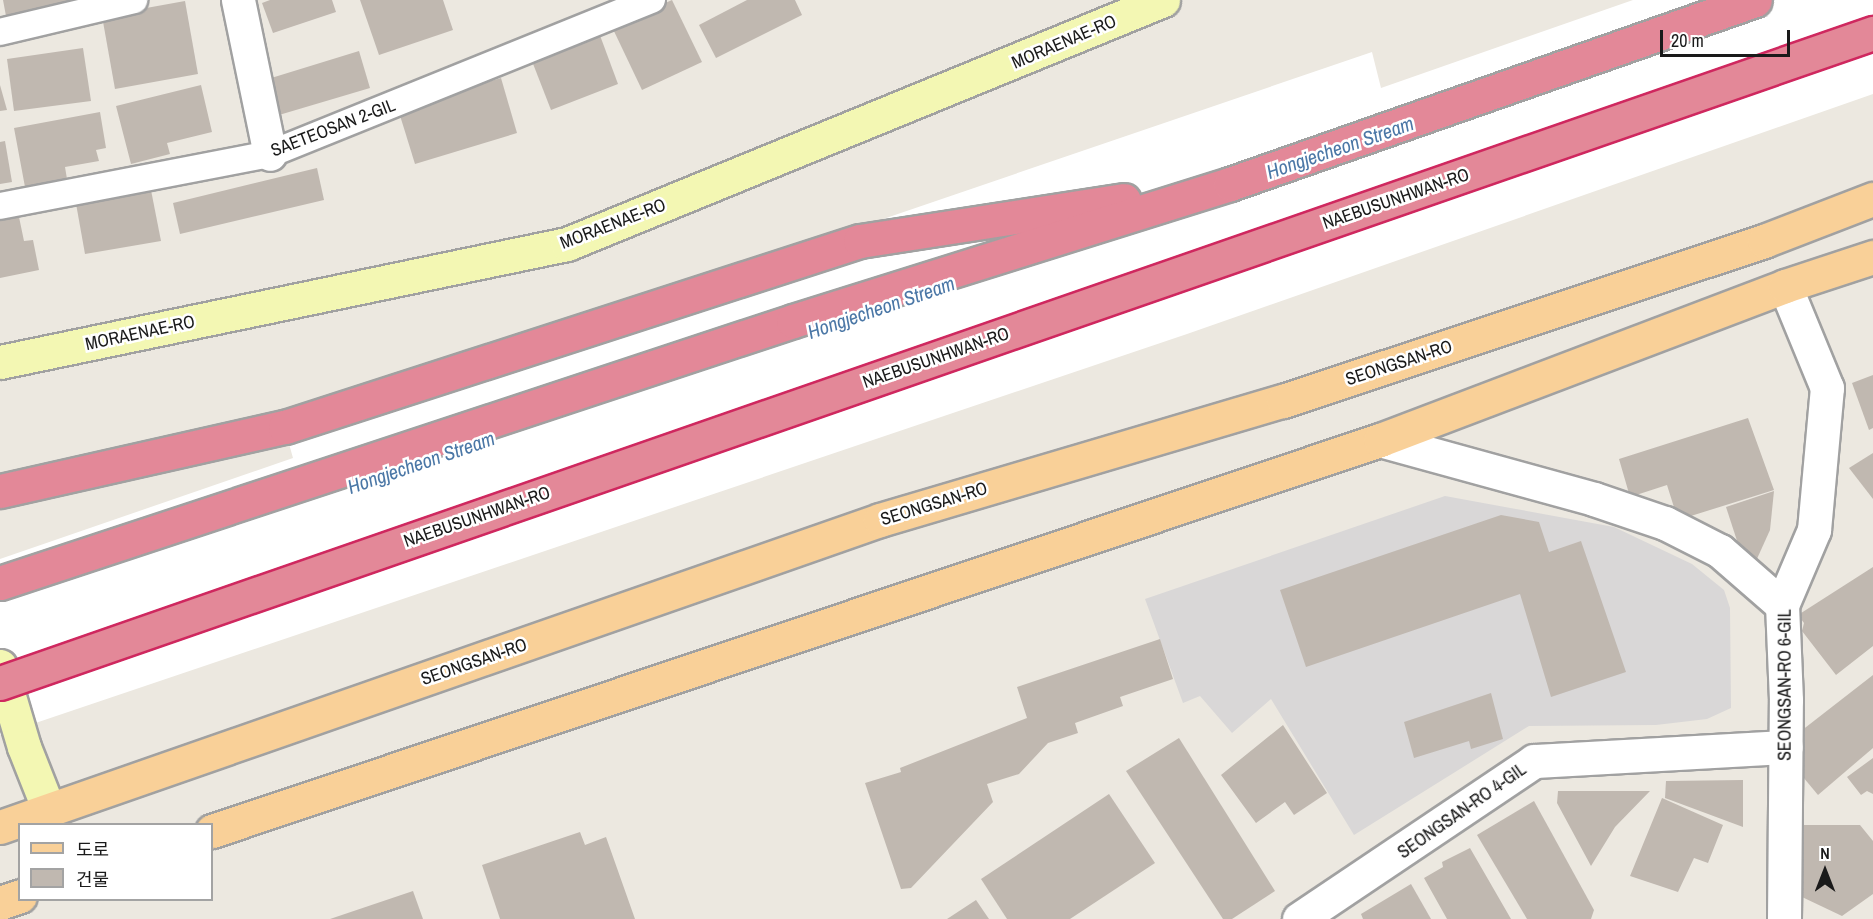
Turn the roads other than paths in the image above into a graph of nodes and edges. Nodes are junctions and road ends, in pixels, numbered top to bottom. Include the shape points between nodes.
1 (134, 0) edge
2 (238, 0) edge
3 (652, 0) edge
4 (1163, 0) edge
5 (1755, 0) edge
6 (0, 32) edge
7 (1873, 33) edge
8 (270, 154) junction
9 (1230, 184) junction
10 (1873, 199) edge
11 (0, 206) edge
12 (1873, 257) edge
13 (1785, 286) junction
14 (0, 363) edge
15 (1380, 440) junction
16 (0, 491) edge
17 (0, 583) edge
18 (1782, 605) junction
19 (0, 666) edge
20 (0, 683) edge
21 (1786, 747) junction
22 (49, 810) junction
23 (0, 827) edge
24 (213, 831) edge
25 (18, 897) edge
26 (0, 903) edge
27 (1299, 919) edge
28 (1784, 919) edge

1 - 6 lane
2 - 8 street
3 - 8 lane, SAETEOSAN 2-GIL
4 - 14 main road, MORAENAE-RO via 567,244
5 - 9 highway
7 - 20 highway, NAEBUSUNHWAN-RO, bridge
8 - 11 lane, SAETEOSAN 2-GIL
9 - 16 highway via 860,241 285,427
9 - 17 highway via 793,321
10 - 22 main road, SEONGSAN-RO via 1764,242 1283,401 880,520
12 - 13 main road
13 - 15 main road
13 - 18 street, SEONGSAN-RO 6-GIL via 1827,388 1814,530
15 - 18 street via 1665,523 1720,551
15 - 24 main road
18 - 21 street, SEONGSAN-RO 6-GIL
19 - 22 main road via 24,747
21 - 27 street, SEONGSAN-RO 4-GIL via 1534,761
21 - 28 street, SEONGSAN-RO 6-GIL
22 - 23 main road, SEONGSAN-RO
25 - 26 main road

